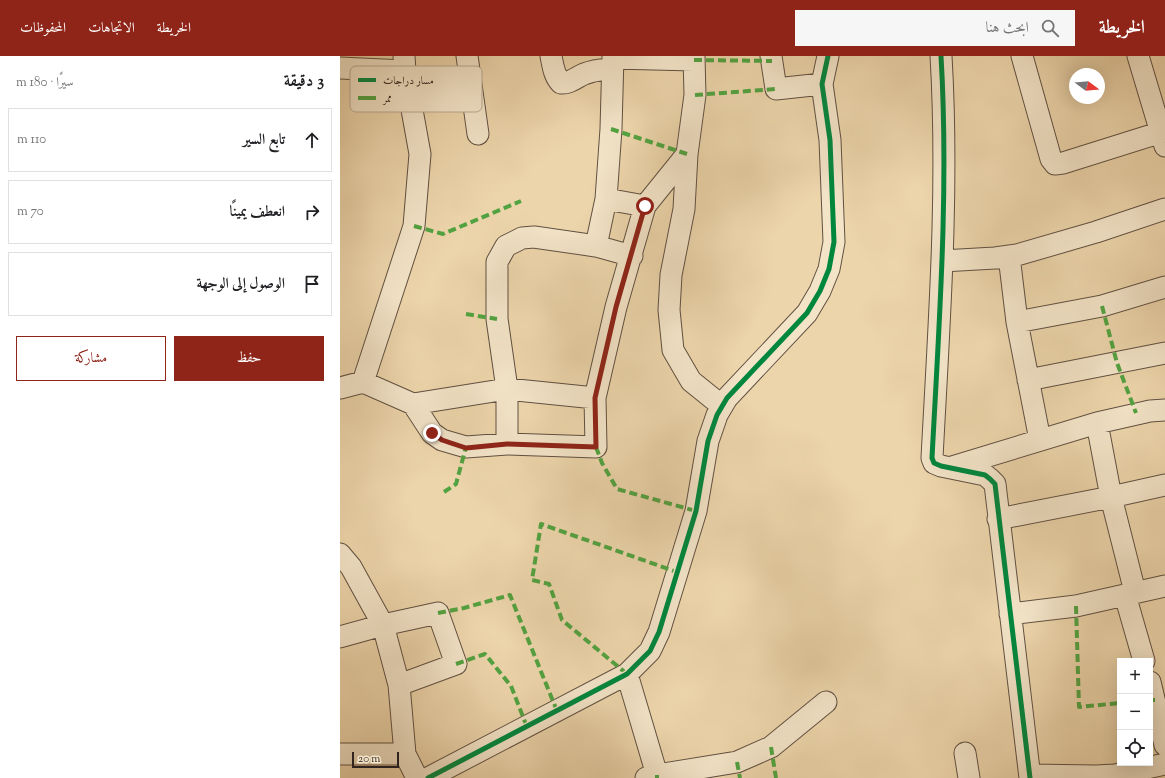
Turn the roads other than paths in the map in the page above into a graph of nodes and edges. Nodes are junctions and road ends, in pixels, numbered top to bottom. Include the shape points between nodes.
1 (467, 56) edge
2 (551, 56) edge
3 (771, 56) edge
4 (828, 56) edge
5 (941, 56) edge
6 (1022, 56) edge
7 (1138, 56) edge
8 (694, 58) edge
9 (613, 61) edge
10 (405, 63) edge
11 (366, 66) edge
12 (468, 66) edge
13 (350, 67) edge
14 (340, 68) edge
15 (822, 84) junction
16 (413, 112) edge
17 (475, 112) edge
18 (478, 134) dead end
19 (1164, 137) edge
20 (688, 154) junction
21 (606, 199) junction
22 (645, 206) junction
23 (1165, 209) edge
24 (596, 246) junction
25 (632, 256) junction
26 (1009, 256) junction
27 (942, 260) junction
28 (1165, 287) edge
29 (1017, 322) junction
30 (1165, 353) edge
31 (1028, 380) junction
32 (363, 382) junction
33 (340, 388) edge
34 (507, 389) junction
35 (595, 398) junction
36 (413, 404) junction
37 (722, 406) junction
38 (1165, 410) edge
39 (1098, 423) junction
40 (1040, 440) junction
41 (507, 444) junction
42 (948, 468) junction
43 (1165, 485) edge
44 (1111, 497) junction
45 (998, 519) junction
46 (340, 554) edge
47 (1165, 586) edge
48 (1130, 594) junction
49 (1010, 614) junction
50 (383, 625) junction
51 (340, 637) edge
52 (1143, 658) edge
53 (627, 674) junction
54 (399, 685) junction
55 (1153, 693) edge
56 (826, 702) dead end
57 (1164, 733) edge
58 (965, 753) dead end
59 (340, 754) edge
60 (405, 754) junction
61 (1165, 764) edge
62 (651, 777) edge
63 (1030, 777) edge
64 (417, 778) edge
65 (428, 778) edge
66 (969, 778) edge

1 - 12 street
2 - 9 street via 561,84 600,69
3 - 15 street via 776,89
4 - 15 street
5 - 27 street via 944,158
6 - 19 street via 1051,159 1055,164
7 - 19 street
8 - 9 street
8 - 20 street via 695,95
9 - 21 street
10 - 11 street
13 - 14 street
15 - 37 street via 830,140 834,242 829,269 820,291 806,313
16 - 32 street via 420,154 414,226
17 - 18 street
20 - 22 street
20 - 37 street via 684,209 671,275 669,310 674,350 690,381
21 - 22 street
21 - 24 street
22 - 25 street
23 - 26 street via 1096,232
24 - 25 street
24 - 34 street via 534,237 522,238 506,246 497,262 497,319
25 - 35 street via 616,307
26 - 27 street
26 - 29 street
27 - 42 street via 932,458 934,463
28 - 29 street via 1102,306
29 - 31 street
30 - 31 street
31 - 40 street
32 - 33 street
32 - 36 street
34 - 35 street
34 - 36 street
34 - 41 street
35 - 41 street via 596,447
36 - 41 street via 432,433 442,440 466,448
37 - 53 street via 708,441 696,511 659,632 650,651
38 - 39 street
39 - 40 street
39 - 44 street
40 - 42 street
42 - 45 street via 973,472 995,484
43 - 44 street
44 - 45 street
44 - 48 street
45 - 49 street
46 - 50 street
47 - 48 street
48 - 49 street via 1076,606
48 - 52 street
49 - 63 street
50 - 51 street
50 - 54 street
50 - 54 street via 438,613 456,664
53 - 62 street
53 - 65 street
54 - 60 street
55 - 57 street
56 - 62 street via 771,747 738,762
58 - 66 street
59 - 60 street
60 - 64 street
61 - 63 street via 1115,775

